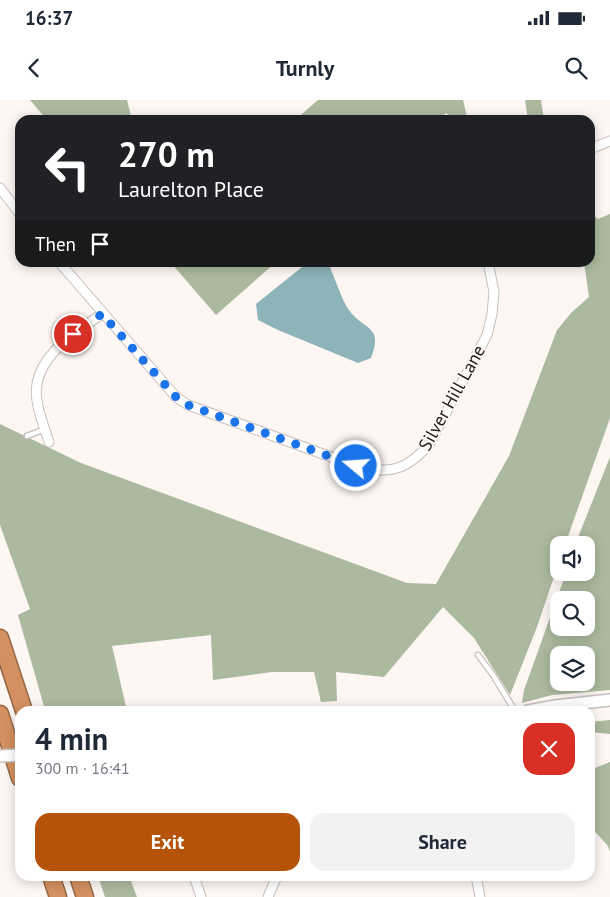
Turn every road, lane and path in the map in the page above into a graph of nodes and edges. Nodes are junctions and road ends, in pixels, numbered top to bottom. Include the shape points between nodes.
1 (610, 141) edge
2 (595, 146) edge
3 (0, 188) edge
4 (15, 208) edge
5 (64, 267) edge
6 (489, 267) edge
7 (102, 314) junction
8 (45, 429) junction
9 (26, 436) dead end
10 (49, 442) dead end
11 (0, 638) edge
12 (478, 656) dead end
13 (610, 700) edge
14 (22, 706) edge
15 (512, 706) edge
16 (556, 706) edge
17 (0, 714) edge
18 (15, 755) edge
19 (0, 756) edge
20 (15, 762) edge
21 (53, 881) edge
22 (80, 881) edge
23 (196, 881) edge
24 (275, 881) edge
25 (477, 881) edge
26 (58, 897) edge
27 (85, 897) edge
28 (201, 897) edge
29 (268, 897) edge
30 (480, 897) edge

1 - 2 street
3 - 4 street
5 - 7 street, Silver Hill Lane
6 - 7 street, Silver Hill Lane via 494,292 486,335 430,443 406,466 388,470 367,469 345,462 188,405 176,397
7 - 8 street via 73,334 42,369 36,384
8 - 9 lane
8 - 10 street
11 - 14 highway
12 - 15 lane
13 - 16 street
17 - 20 highway
18 - 19 street, bridge
21 - 26 highway
22 - 27 highway
23 - 28 street
24 - 29 street
25 - 30 street

